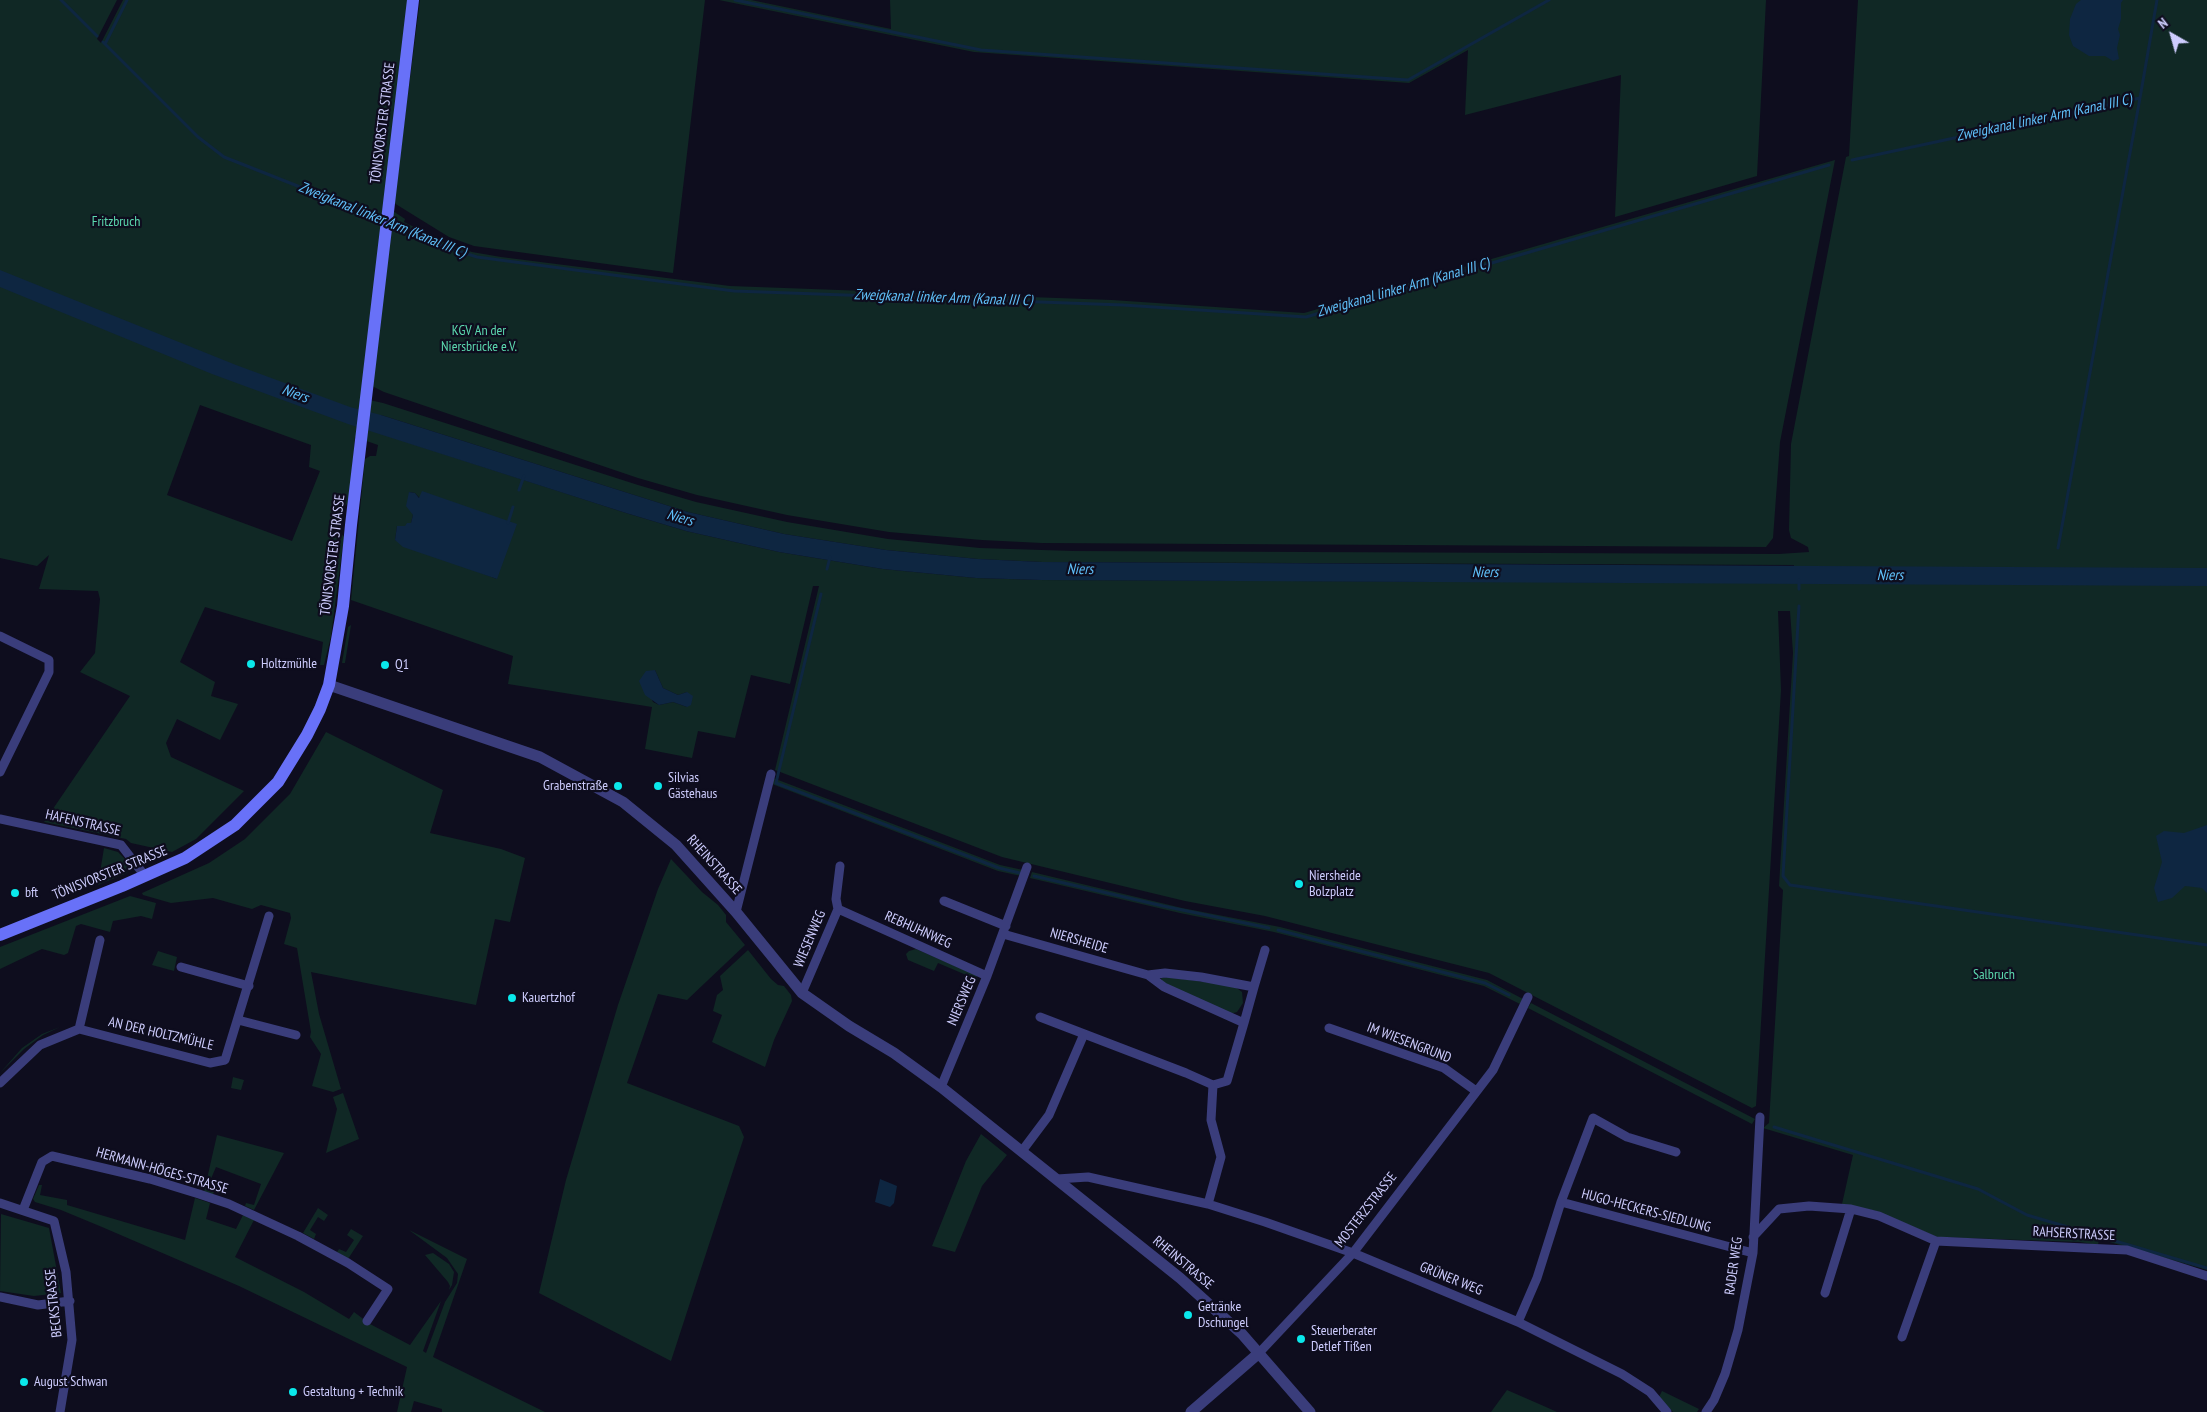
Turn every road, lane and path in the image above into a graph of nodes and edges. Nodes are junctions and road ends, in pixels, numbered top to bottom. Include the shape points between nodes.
1 (413, 0) edge
2 (0, 636) edge
3 (329, 685) junction
4 (0, 772) edge
5 (771, 774) dead end
6 (0, 819) edge
7 (840, 866) dead end
8 (1028, 868) dead end
9 (145, 876) junction
10 (944, 901) dead end
11 (838, 909) junction
12 (736, 912) junction
13 (269, 916) dead end
14 (1004, 930) junction
15 (0, 935) edge
16 (100, 940) dead end
17 (1266, 950) dead end
18 (181, 967) dead end
19 (1148, 975) junction
20 (987, 976) junction
21 (249, 986) junction
22 (1254, 987) junction
23 (802, 993) junction
24 (1528, 997) dead end
25 (1040, 1017) dead end
26 (238, 1020) junction
27 (1244, 1023) junction
28 (1329, 1028) dead end
29 (79, 1029) junction
30 (1084, 1034) junction
31 (296, 1035) dead end
32 (0, 1083) edge
33 (1213, 1085) junction
34 (941, 1087) junction
35 (1476, 1091) junction
36 (1760, 1117) dead end
37 (1022, 1152) junction
38 (1676, 1152) dead end
39 (1057, 1179) junction
40 (1561, 1202) junction
41 (0, 1203) edge
42 (1208, 1204) junction
43 (1851, 1209) junction
44 (23, 1210) junction
45 (1753, 1237) junction
46 (1936, 1242) junction
47 (1353, 1253) junction
48 (1753, 1253) junction
49 (2207, 1276) edge
50 (1825, 1293) dead end
51 (0, 1297) edge
52 (70, 1301) junction
53 (367, 1320) dead end
54 (1518, 1322) junction
55 (1902, 1337) dead end
56 (1259, 1353) junction
57 (60, 1412) edge
58 (1191, 1412) edge
59 (1310, 1412) edge
60 (1667, 1412) edge
61 (1706, 1412) edge

1 - 3 main road, TÖNISVORSTER STRASSE via 343,606
2 - 4 street via 49,660 49,672
3 - 9 main road, TÖNISVORSTER STRASSE via 307,735 278,782 266,795 235,825 185,858
3 - 12 street, RHEINSTRASSE via 540,757 598,787 623,802 676,845
5 - 12 street
6 - 9 street, HAFENSTRASSE via 121,845
7 - 11 street, WIESENWEG
8 - 14 street, NIERSWEG
9 - 15 main road, TÖNISVORSTER STRASSE
10 - 14 street
11 - 20 street, REBHUHNWEG
11 - 23 street, WIESENWEG
12 - 23 street, RHEINSTRASSE
13 - 21 street, AN DER HOLTZMÜHLE
14 - 19 street, NIERSHEIDE
14 - 20 street, NIERSWEG
16 - 29 street
17 - 22 street
18 - 21 street
19 - 22 street, NIERSHEIDE via 1166,973
19 - 27 street, NIERSHEIDE via 1164,987
20 - 34 street, NIERSWEG
21 - 26 street, AN DER HOLTZMÜHLE
22 - 27 street
23 - 34 street, RHEINSTRASSE
24 - 35 street, MOSTERZSTRASSE via 1493,1070
25 - 30 street
26 - 29 street, AN DER HOLTZMÜHLE via 226,1060 210,1063
26 - 31 street
27 - 33 street via 1226,1081
28 - 35 street, IM WIESENGRUND via 1444,1068
29 - 32 street via 40,1044
30 - 33 street
30 - 37 street via 1049,1115
33 - 42 street via 1211,1120 1221,1156
34 - 37 street, RHEINSTRASSE
35 - 47 street, MOSTERZSTRASSE
36 - 45 street, RADER WEG
37 - 39 street, RHEINSTRASSE
38 - 40 street, HUGO-HECKERS-SIEDLUNG via 1627,1137 1593,1118
39 - 42 street, GRÜNER WEG via 1088,1177
39 - 56 street, RHEINSTRASSE via 1180,1278
40 - 48 street, HUGO-HECKERS-SIEDLUNG
40 - 54 street, HUGO-HECKERS-SIEDLUNG via 1537,1278
41 - 44 street
42 - 47 street, GRÜNER WEG
43 - 45 street, RAHSERSTRASSE via 1784,1207 1775,1212
43 - 46 street, RAHSERSTRASSE via 1879,1216
43 - 50 street
44 - 52 street, BECKSTRASSE via 54,1221
44 - 53 street, HERMANN-HÖGES-STRASSE via 42,1162 52,1156 199,1194 229,1204 298,1236 388,1289
45 - 48 street, RADER WEG
46 - 49 street, RAHSERSTRASSE via 2127,1250
46 - 55 street
47 - 54 street, GRÜNER WEG
47 - 56 street, MOSTERZSTRASSE
48 - 61 street, RADER WEG via 1738,1330 1725,1374
51 - 52 street via 38,1305
52 - 57 street, BECKSTRASSE via 72,1340
54 - 60 street, GRÜNER WEG via 1622,1374 1650,1392
56 - 58 street, MOSTERZSTRASSE
56 - 59 street, RHEINSTRASSE

